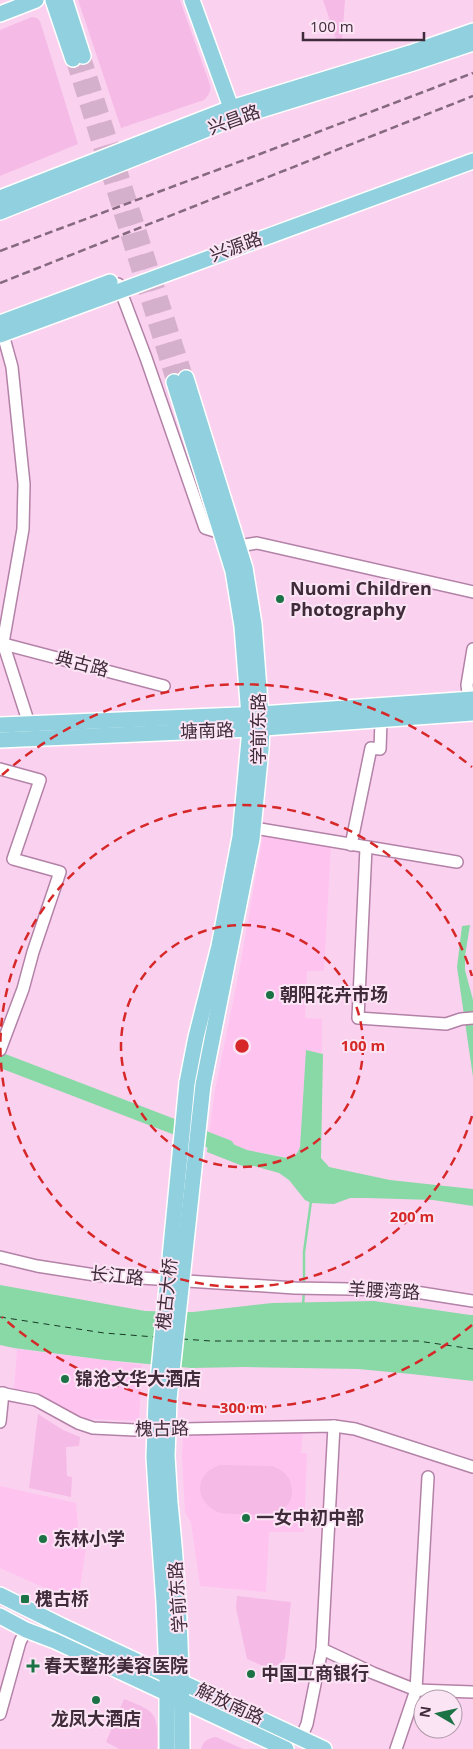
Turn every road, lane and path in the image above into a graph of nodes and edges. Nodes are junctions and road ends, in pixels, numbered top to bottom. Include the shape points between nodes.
1 (36, 0) edge
2 (53, 0) edge
3 (65, 0) edge
4 (192, 0) edge
5 (0, 14) edge
6 (473, 31) edge
7 (473, 43) edge
8 (233, 113) junction
9 (473, 150) edge
10 (473, 161) edge
11 (0, 198) edge
12 (0, 212) edge
13 (118, 285) junction
14 (1, 329) edge
15 (221, 533) junction
16 (239, 546) junction
17 (473, 592) edge
18 (2, 643) edge
19 (473, 649) edge
20 (164, 686) dead end
21 (472, 704) edge
22 (380, 721) junction
23 (29, 723) junction
24 (258, 724) junction
25 (0, 725) edge
26 (34, 738) junction
27 (0, 740) edge
28 (0, 769) edge
29 (254, 828) junction
30 (351, 845) junction
31 (366, 848) junction
32 (457, 862) dead end
33 (467, 1019) edge
34 (0, 1049) edge
35 (188, 1083) joint
36 (203, 1085) joint
37 (0, 1257) edge
38 (295, 1288) joint
39 (473, 1301) edge
40 (1, 1393) edge
41 (0, 1422) edge
42 (334, 1426) junction
43 (473, 1467) edge
44 (428, 1476) dead end
45 (164, 1505) junction
46 (0, 1595) edge
47 (0, 1616) edge
48 (26, 1630) junction
49 (322, 1649) junction
50 (167, 1675) junction
51 (182, 1682) junction
52 (414, 1689) edge
53 (416, 1689) edge
54 (175, 1698) junction
55 (413, 1699) edge
56 (0, 1714) edge
57 (301, 1738) junction
58 (167, 1749) edge
59 (182, 1749) edge
60 (286, 1749) edge
61 (324, 1749) edge
62 (396, 1749) edge

1 - 5 main road
2 - 3 main road via 78,57
4 - 8 main road
6 - 8 main road, 兴昌路
7 - 8 main road, 兴昌路
8 - 11 main road, 兴昌路
8 - 12 main road, 兴昌路
9 - 13 main road, 兴源路
10 - 13 main road, 兴源路
13 - 14 main road, 兴源路
13 - 15 street via 205,528
14 - 18 street via 12,367 24,484 22,530
15 - 16 main road, 学前东路 via 180,380
15 - 24 main road, 学前东路 via 233,571
16 - 17 street via 257,544
16 - 24 main road, 学前东路 via 254,624
18 - 20 street, 典古路
18 - 23 street
19 - 21 street via 467,686
21 - 22 main road, 塘南路
21 - 24 main road, 塘南路
22 - 24 main road, 塘南路
22 - 30 street via 380,749 371,748
23 - 24 main road, 塘南路
23 - 25 main road, 塘南路
23 - 26 street
24 - 26 main road, 塘南路
24 - 29 main road, 学前东路 via 261,749
24 - 35 main road, 学前东路 via 219,946
26 - 27 main road, 塘南路
28 - 34 street via 40,780 13,859 60,872 23,989
29 - 30 street
29 - 36 main road, 学前东路
30 - 31 street
31 - 32 street
31 - 33 street via 358,1018 446,1024
35 - 45 main road, 槐古大桥, bridge via 156,1401 154,1457
36 - 45 main road, 槐古大桥, bridge via 170,1399
37 - 38 street, 长江路 via 94,1275
38 - 39 street, 羊腰湾路 via 403,1290
40 - 41 street
40 - 42 street, 槐古路 via 36,1400 93,1428
42 - 43 street, 槐古路 via 356,1429
42 - 49 street
44 - 53 street
45 - 50 main road, 学前东路
45 - 51 main road, 学前东路 via 179,1596
46 - 50 main road, 解放南路
47 - 48 main road, 解放南路
48 - 54 main road, 解放南路
48 - 56 street
49 - 52 street
49 - 57 street via 307,1724
50 - 51 main road, 解放南路
50 - 54 main road, 学前东路
51 - 54 main road, 学前东路
51 - 57 main road, 解放南路
54 - 58 main road, 学前东路
54 - 59 main road, 学前东路
54 - 60 main road, 解放南路
55 - 62 street
57 - 61 main road, 解放南路

